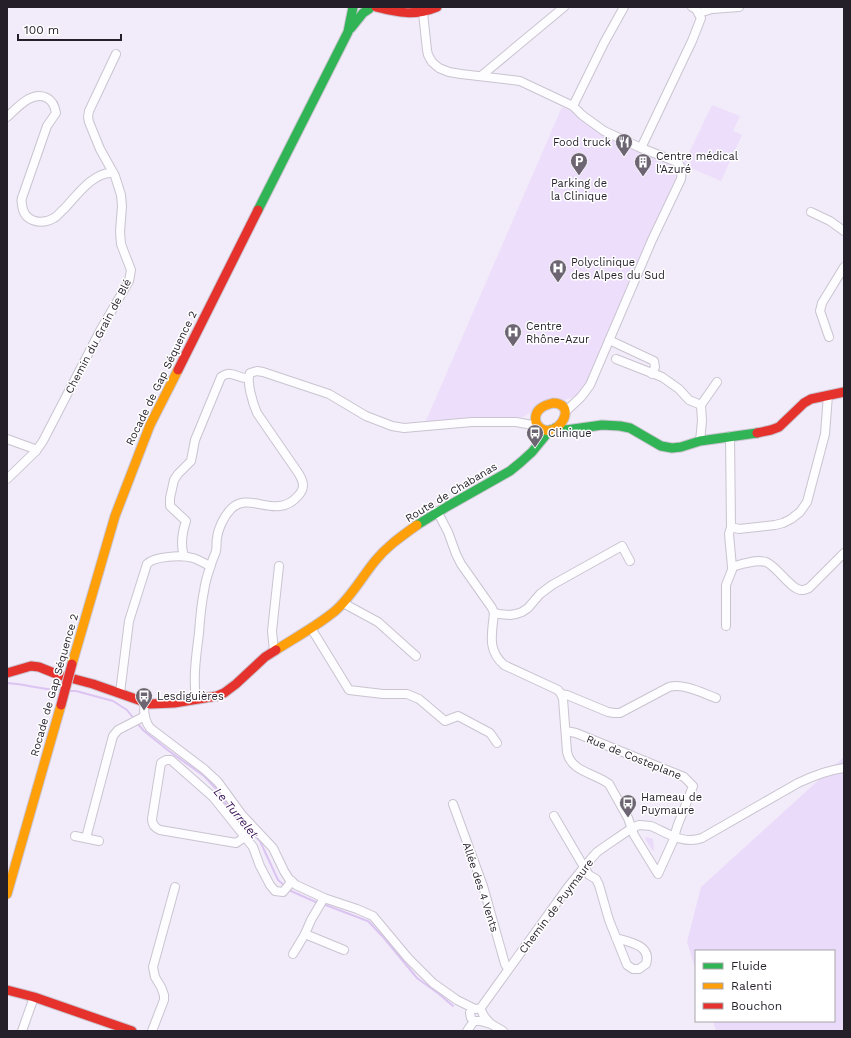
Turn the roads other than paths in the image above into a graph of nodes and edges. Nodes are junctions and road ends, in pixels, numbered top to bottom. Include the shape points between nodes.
1 (353, 7) edge
2 (370, 7) edge
3 (396, 7) edge
4 (437, 7) edge
5 (564, 7) edge
6 (624, 7) edge
7 (692, 7) edge
8 (739, 7) edge
9 (404, 13) junction
10 (423, 13) junction
11 (699, 13) junction
12 (348, 32) junction
13 (116, 54) dead end
14 (480, 76) junction
15 (573, 106) junction
16 (7, 117) edge
17 (640, 148) junction
18 (113, 173) junction
19 (811, 212) dead end
20 (844, 231) edge
21 (844, 267) edge
22 (829, 337) dead end
23 (609, 340) junction
24 (616, 359) dead end
25 (652, 374) junction
26 (251, 375) junction
27 (717, 382) dead end
28 (844, 392) edge
29 (828, 395) junction
30 (581, 397) junction
31 (558, 404) junction
32 (701, 404) junction
33 (536, 412) junction
34 (565, 415) junction
35 (516, 422) junction
36 (538, 427) junction
37 (578, 428) junction
38 (553, 429) junction
39 (730, 436) junction
40 (7, 439) edge
41 (700, 440) junction
42 (535, 448) junction
43 (36, 451) junction
44 (7, 478) edge
45 (437, 511) junction
46 (731, 527) junction
47 (844, 553) edge
48 (184, 556) junction
49 (630, 561) dead end
50 (210, 566) junction
51 (279, 566) dead end
52 (732, 567) junction
53 (343, 603) junction
54 (494, 613) junction
55 (726, 626) dead end
56 (311, 628) junction
57 (274, 651) junction
58 (416, 656) dead end
59 (7, 673) edge
60 (120, 693) junction
61 (561, 694) junction
62 (716, 698) dead end
63 (196, 700) junction
64 (145, 703) junction
65 (138, 719) junction
66 (566, 732) junction
67 (497, 743) dead end
68 (844, 768) edge
69 (453, 804) dead end
70 (554, 816) dead end
71 (632, 828) junction
72 (75, 836) dead end
73 (674, 836) junction
74 (245, 837) junction
75 (86, 838) junction
76 (99, 841) dead end
77 (584, 867) junction
78 (291, 883) junction
79 (175, 887) dead end
80 (7, 894) edge
81 (322, 902) junction
82 (305, 934) junction
83 (616, 938) dead end
84 (344, 950) dead end
85 (293, 954) dead end
86 (508, 969) junction
87 (7, 981) edge
88 (7, 990) edge
89 (34, 997) junction
90 (477, 1015) junction
91 (22, 1031) edge
92 (132, 1031) edge
93 (152, 1031) edge
94 (467, 1031) edge
95 (503, 1031) edge

1 - 12 street, Rocade de Gap Séquence 2
2 - 9 street
2 - 12 street, Rocade de Gap Séquence 2
3 - 9 street
4 - 10 street
5 - 14 street
6 - 15 street
7 - 11 street
8 - 11 street via 712,9
9 - 10 street
10 - 14 street via 428,55 435,65 449,72
11 - 17 street via 701,18 692,41
12 - 80 street, Rocade de Gap Séquence 2, bridge via 150,425 115,516
13 - 18 street, Chemin du Grain de Blé via 88,117 100,149
14 - 15 street via 520,81
15 - 17 street via 604,131
16 - 18 street via 35,96 48,98 55,108 56,113 47,126 22,195 23,209 31,220 39,223 56,217 91,181
17 - 23 street via 677,162 681,168 681,179
18 - 43 street, Chemin du Grain de Blé via 121,195 121,244 131,270 129,281
19 - 20 street via 830,220
21 - 22 street via 822,303 820,311
23 - 25 street via 654,361
23 - 30 street via 590,385
24 - 25 street
25 - 32 street via 662,378 689,400
26 - 35 street via 257,371 263,372 329,394 366,416 392,426 404,428 472,422
26 - 48 street via 245,379 232,374 221,377 195,440 191,461 174,480 170,506 186,520 181,548
26 - 50 street via 252,398 257,413 299,474 303,488 295,500 281,507 247,502 231,508 222,522
27 - 32 street
28 - 29 street
29 - 39 street via 804,403 780,427 763,433
29 - 46 street via 825,434 807,502 800,512 783,524 739,529
30 - 31 street
30 - 34 street
31 - 33 street via 546,405
31 - 34 street via 563,407
32 - 41 street
33 - 35 street
33 - 36 street
34 - 37 street via 569,423
34 - 38 street via 560,425
35 - 36 street
36 - 38 street
36 - 42 street
37 - 38 street
37 - 41 street via 602,425 630,428 668,448 681,447
38 - 42 street, Route de Chabanas
39 - 41 street
39 - 46 street
40 - 43 street
42 - 45 street, Route de Chabanas via 520,464
43 - 44 street, Chemin du Grain de Blé
45 - 53 street, Route de Chabanas via 378,556
45 - 54 street via 461,564
46 - 52 street via 729,534
47 - 52 street via 804,590 793,586 767,562
48 - 50 street
48 - 60 street via 156,559 147,564 129,621
49 - 54 street via 622,546 552,585 522,612 510,615
50 - 63 street via 204,591 194,674
51 - 57 street via 272,631
52 - 55 street via 726,585
53 - 56 street, Route de Chabanas
53 - 58 street via 378,622
54 - 61 street via 492,648 504,666 558,690
56 - 57 street, Route de Chabanas
56 - 67 street via 350,690 407,694 420,699 445,721 458,716 490,733
57 - 63 street, Route de Chabanas via 232,688 218,696
59 - 60 street, Route de Chabanas via 39,666 59,675
60 - 64 street, Route de Chabanas
61 - 62 street via 567,694 614,713 620,713 674,685
61 - 66 street via 564,699
63 - 64 street, Route de Chabanas
64 - 65 street via 144,711
65 - 75 street via 118,730 113,736
65 - 78 street via 218,782 242,815 273,848
66 - 71 street via 568,758 572,764 610,784
66 - 73 street, Rue de Costeplane via 684,776 693,786
68 - 73 street, Chemin de Puymaure via 822,773 798,783 695,841 682,840
69 - 86 street, Allée des 4 Vents via 483,886
70 - 77 street
71 - 73 street, Chemin de Puymaure via 646,825
71 - 73 street via 658,874
71 - 77 street, Chemin de Puymaure via 597,852
72 - 75 street
74 - 74 street via 213,797 171,760 161,763 152,819 155,828 236,843
74 - 78 street via 253,847 260,866 275,891 284,891
75 - 76 street
77 - 83 street via 596,879
77 - 86 street, Chemin de Puymaure
78 - 81 street
79 - 93 street via 153,967 164,1000
81 - 82 street
81 - 90 street via 357,909 373,916 432,983
82 - 84 street
82 - 85 street
86 - 90 street, Chemin de Puymaure
87 - 89 street
88 - 89 street
89 - 91 street
89 - 92 street
90 - 94 street, Chemin de Puymaure
90 - 95 street

